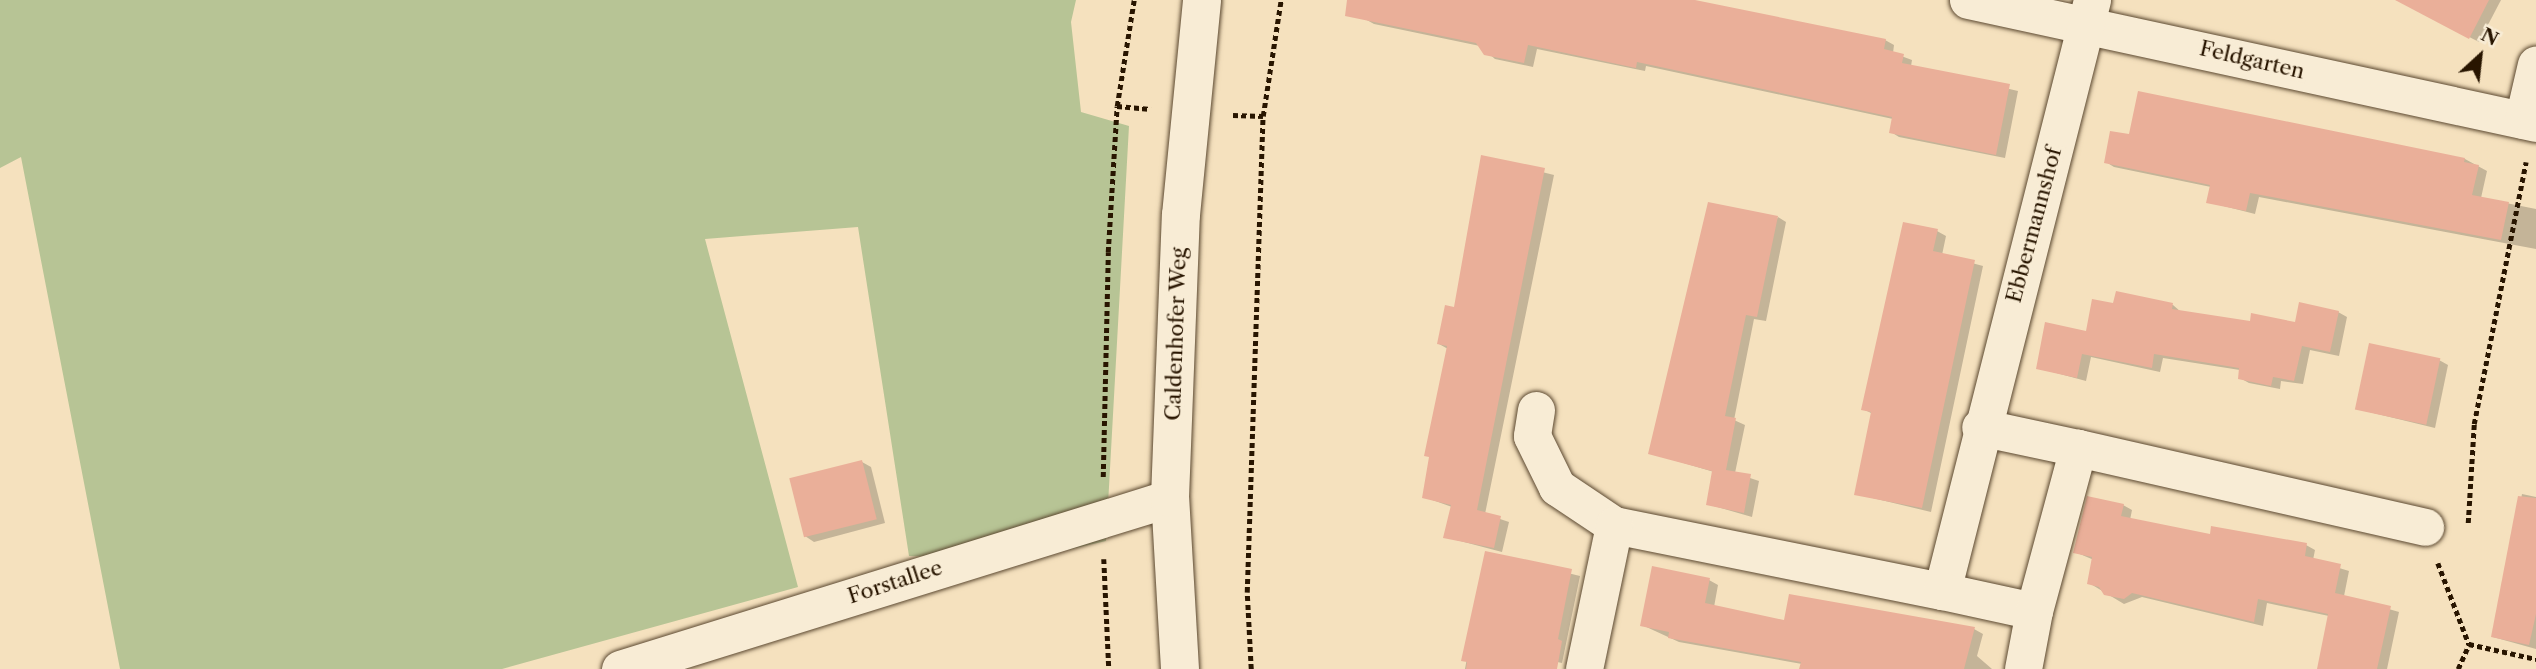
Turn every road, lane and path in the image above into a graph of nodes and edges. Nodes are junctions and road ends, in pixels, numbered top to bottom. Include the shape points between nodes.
1 (1134, 0) edge
2 (1202, 0) edge
3 (1281, 0) edge
4 (1968, 0) edge
5 (2090, 11) edge
6 (2536, 64) edge
7 (2530, 121) edge
8 (2527, 157) dead end
9 (1536, 410) dead end
10 (1980, 427) junction
11 (2078, 448) junction
12 (1170, 498) junction
13 (1102, 516) junction
14 (1614, 526) junction
15 (2425, 527) junction
16 (1942, 591) junction
17 (2034, 611) junction
18 (2469, 644) junction
19 (2536, 659) edge
20 (620, 669) edge
21 (1109, 669) edge
22 (1180, 669) edge
23 (1251, 669) edge
24 (1584, 669) edge
25 (2024, 669) edge
26 (2458, 669) edge

1 - 13 path via 1117,106 1108,252
2 - 12 main road, Caldenhofer Weg via 1181,215
3 - 23 path via 1263,116 1247,592
4 - 5 street, Feldgarten
5 - 7 street, Feldgarten
5 - 10 street, Ebbermannshof
6 - 7 street
8 - 15 path via 2474,424 2467,537
9 - 14 street via 1532,436 1557,487
10 - 11 street
10 - 16 street, Ebbermannshof
11 - 15 street
11 - 17 street
12 - 13 street, Forstallee
12 - 22 main road, Caldenhofer Weg
13 - 20 street, Forstallee
13 - 21 path
14 - 16 street
14 - 24 street
15 - 18 path
16 - 17 street
17 - 25 street
18 - 19 path
18 - 26 path

